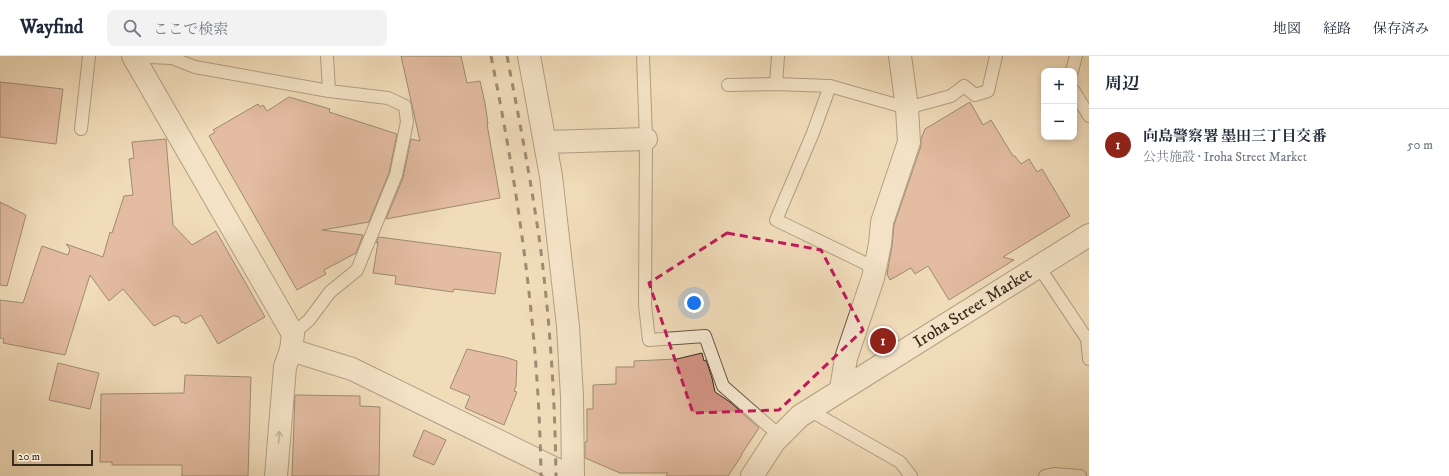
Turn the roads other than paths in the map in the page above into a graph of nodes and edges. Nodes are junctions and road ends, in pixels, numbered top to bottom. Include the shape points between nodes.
1 (89, 56) edge
2 (327, 56) edge
3 (529, 56) edge
4 (643, 56) edge
5 (778, 56) edge
6 (900, 56) edge
7 (996, 56) edge
8 (1076, 56) edge
9 (135, 59) edge
10 (1073, 68) edge
11 (776, 84) junction
12 (728, 85) dead end
13 (830, 86) junction
14 (329, 91) junction
15 (1077, 97) edge
16 (907, 108) junction
17 (1089, 116) edge
18 (80, 129) dead end
19 (646, 139) junction
20 (545, 142) junction
21 (1089, 235) edge
22 (1039, 267) junction
23 (875, 268) junction
24 (292, 342) junction
25 (1089, 359) edge
26 (841, 389) junction
27 (809, 410) junction
28 (780, 436) junction
29 (276, 476) edge
30 (570, 476) edge
31 (573, 476) edge
32 (752, 476) edge
33 (911, 476) edge
34 (1045, 476) edge
35 (1080, 476) edge

1 - 18 lane
2 - 14 lane
3 - 20 street
4 - 19 lane
5 - 11 lane
6 - 16 street
7 - 16 lane via 988,91 975,95 964,86 951,96
8 - 10 lane
9 - 14 lane via 172,58 195,67
9 - 24 street
11 - 12 lane
11 - 13 lane
13 - 16 lane
13 - 23 lane via 776,220
14 - 24 lane via 388,98 405,106 407,122 396,176 357,270 330,292
15 - 17 lane
16 - 23 street via 909,142 882,222
19 - 20 street
19 - 28 lane via 645,305 649,340 705,336 723,386
20 - 31 street via 568,326
21 - 22 street, Iroha Street Market
22 - 25 lane via 1087,339
22 - 26 street, Iroha Street Market
23 - 26 street via 846,358
29 -> 24 street via 285,367
24 - 30 street
26 - 27 street, Iroha Street Market
27 - 28 street, Iroha Street Market
27 - 33 lane via 900,462
28 - 32 street, Iroha Street Market
34 - 35 lane

